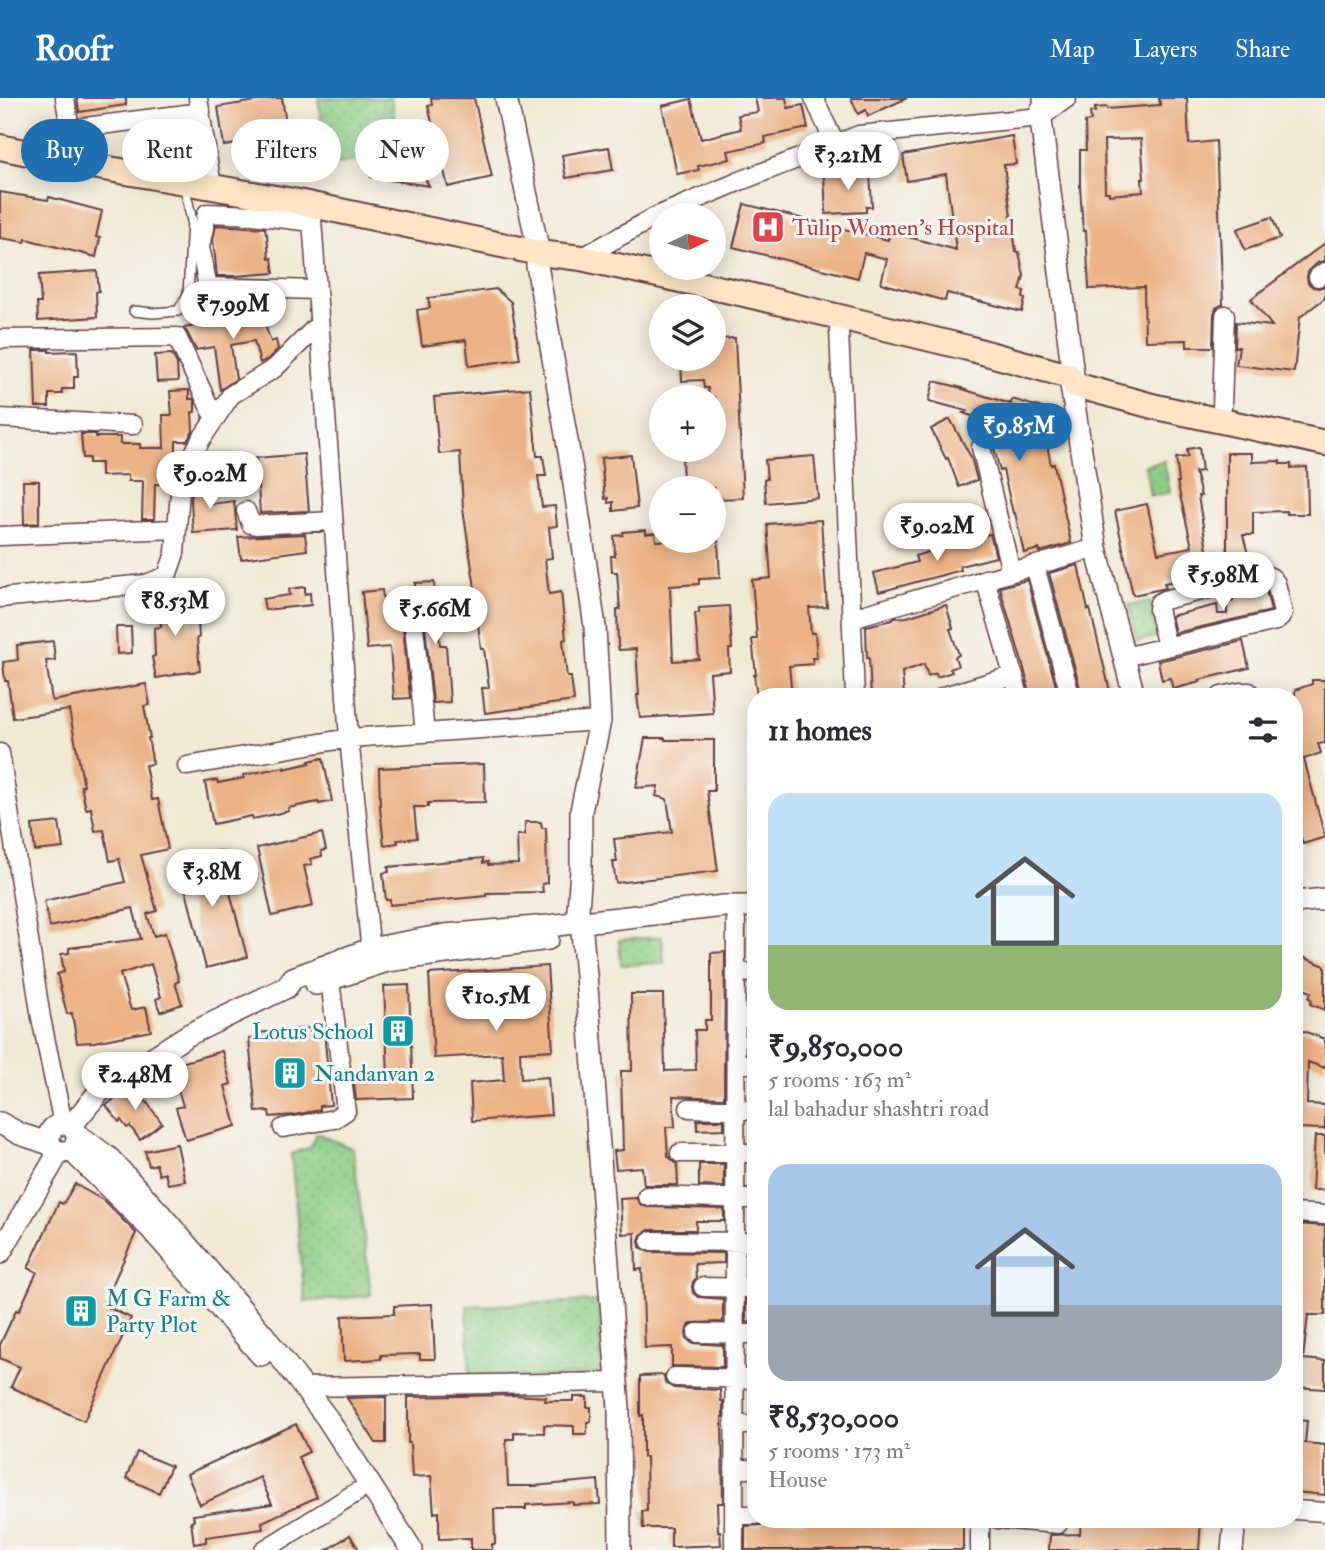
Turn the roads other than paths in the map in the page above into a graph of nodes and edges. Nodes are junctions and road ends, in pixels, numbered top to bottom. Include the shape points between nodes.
1 (65, 98) edge
2 (506, 98) edge
3 (814, 98) edge
4 (1067, 98) edge
5 (200, 105) edge
6 (1039, 106) edge
7 (68, 119) edge
8 (108, 122) edge
9 (835, 144) junction
10 (0, 147) edge
11 (21, 151) edge
12 (0, 158) edge
13 (108, 169) edge
14 (212, 187) junction
15 (186, 193) junction
16 (312, 214) junction
17 (581, 258) junction
18 (538, 259) junction
19 (317, 290) junction
20 (134, 311) dead end
21 (1226, 316) dead end
22 (319, 324) junction
23 (839, 330) junction
24 (0, 339) edge
25 (1073, 381) junction
26 (1222, 408) junction
27 (0, 418) edge
28 (215, 419) junction
29 (133, 425) dead end
30 (1325, 428) edge
31 (1325, 443) edge
32 (981, 447) dead end
33 (246, 511) dead end
34 (333, 521) junction
35 (177, 529) junction
36 (0, 536) edge
37 (1096, 548) junction
38 (1035, 566) junction
39 (1011, 572) junction
40 (985, 579) junction
41 (411, 597) dead end
42 (0, 598) edge
43 (852, 620) junction
44 (1167, 647) junction
45 (1124, 657) junction
46 (855, 688) edge
47 (992, 688) edge
48 (1068, 688) edge
49 (1132, 688) edge
50 (600, 720) junction
51 (425, 733) junction
52 (349, 738) junction
53 (0, 752) edge
54 (187, 766) dead end
55 (1325, 899) edge
56 (1303, 901) edge
57 (747, 906) edge
58 (746, 920) edge
59 (577, 928) junction
60 (371, 957) junction
61 (736, 972) junction
62 (747, 972) edge
63 (331, 980) junction
64 (287, 988) junction
65 (736, 1018) junction
66 (747, 1018) edge
67 (736, 1064) junction
68 (747, 1064) edge
69 (689, 1108) dead end
70 (736, 1109) junction
71 (747, 1110) edge
72 (0, 1123) edge
73 (283, 1128) dead end
74 (65, 1138) junction
75 (680, 1153) dead end
76 (736, 1153) junction
77 (747, 1153) edge
78 (647, 1195) dead end
79 (735, 1199) junction
80 (747, 1199) edge
81 (1303, 1214) edge
82 (1325, 1215) edge
83 (650, 1241) dead end
84 (735, 1242) junction
85 (747, 1242) edge
86 (0, 1253) edge
87 (703, 1287) dead end
88 (735, 1288) junction
89 (747, 1288) edge
90 (697, 1333) dead end
91 (735, 1334) junction
92 (747, 1334) edge
93 (675, 1377) dead end
94 (735, 1379) junction
95 (747, 1379) edge
96 (613, 1382) junction
97 (304, 1387) junction
98 (734, 1425) junction
99 (747, 1425) edge
100 (734, 1469) junction
101 (747, 1469) edge
102 (357, 1492) junction
103 (1303, 1511) edge
104 (1325, 1512) edge
105 (734, 1515) junction
106 (747, 1515) edge
107 (980, 1528) edge
108 (1234, 1528) edge
109 (264, 1550) edge
110 (395, 1550) edge
111 (412, 1550) edge
112 (611, 1550) edge
113 (620, 1550) edge
114 (734, 1550) edge
115 (980, 1550) edge
116 (1232, 1550) edge

1 - 7 street
2 - 18 street
3 - 9 street
4 - 6 street
5 - 8 street
5 - 14 street
6 - 9 street via 859,135
6 - 25 street
9 - 17 street via 654,217
10 - 11 main road
12 - 15 main road
13 - 14 main road
14 - 16 main road
15 - 16 main road
15 - 20 lane via 192,221 188,295 178,311
16 - 18 main road
16 - 19 street
16 - 19 street via 207,213 200,247 208,287
17 - 18 main road
17 - 25 main road via 968,348
18 - 23 main road
18 - 50 street via 595,627
19 - 22 street
21 - 26 street
22 - 28 street via 275,368 231,396
22 - 34 street
23 - 25 main road
23 - 43 street
24 - 28 street via 177,337
25 - 26 main road
25 - 31 main road via 1156,407
25 - 37 street
26 - 30 main road
27 - 29 street
28 - 35 street via 181,478
32 - 39 street
33 - 34 street via 256,526
34 - 52 street
35 - 36 street
35 - 42 street via 167,576 146,584
37 - 38 street
37 - 45 street
38 - 39 street
38 - 48 street
39 - 40 street
40 - 43 street
40 - 47 street via 1016,684
41 - 51 street
43 - 46 street
44 - 44 street via 1276,621 1283,613 1276,583 1266,575 1164,600 1157,609
44 - 45 street
45 - 49 street
50 - 51 street
50 - 59 street via 582,811
51 - 52 street
52 - 54 street
52 - 60 street
53 - 74 street via 41,1018
55 - 56 street
57 - 59 street
58 - 59 street
58 - 61 street
59 - 60 street via 387,961
59 - 96 street
60 - 63 street
60 - 64 street via 293,978
61 - 62 street
61 - 65 street
63 - 64 street via 296,990
63 - 73 street via 346,1111 334,1119
64 - 74 street via 188,1035 110,1084
65 - 66 street
65 - 67 street
67 - 68 street
67 - 70 street
69 - 70 street
70 - 71 street
70 - 76 street
72 - 74 street via 20,1134
74 - 86 street
74 - 97 street via 108,1158
74 - 102 street via 251,1342 315,1426
75 - 76 street
76 - 77 street
76 - 79 street
78 - 79 street
79 - 80 street
79 - 84 street
81 - 82 street
83 - 84 street
84 - 85 street
84 - 88 street
87 - 88 street
88 - 89 street
88 - 91 street
90 - 91 street
91 - 92 street
91 - 94 street
93 - 94 street
94 - 95 street
94 - 98 street
96 - 97 street
96 - 112 street
96 - 113 street via 619,1408
97 - 111 street
98 - 99 street
98 - 100 street
100 - 101 street
100 - 105 street
102 - 109 street
102 - 110 street
103 - 104 street
105 - 106 street
105 - 114 street
107 - 115 street
108 - 116 street

